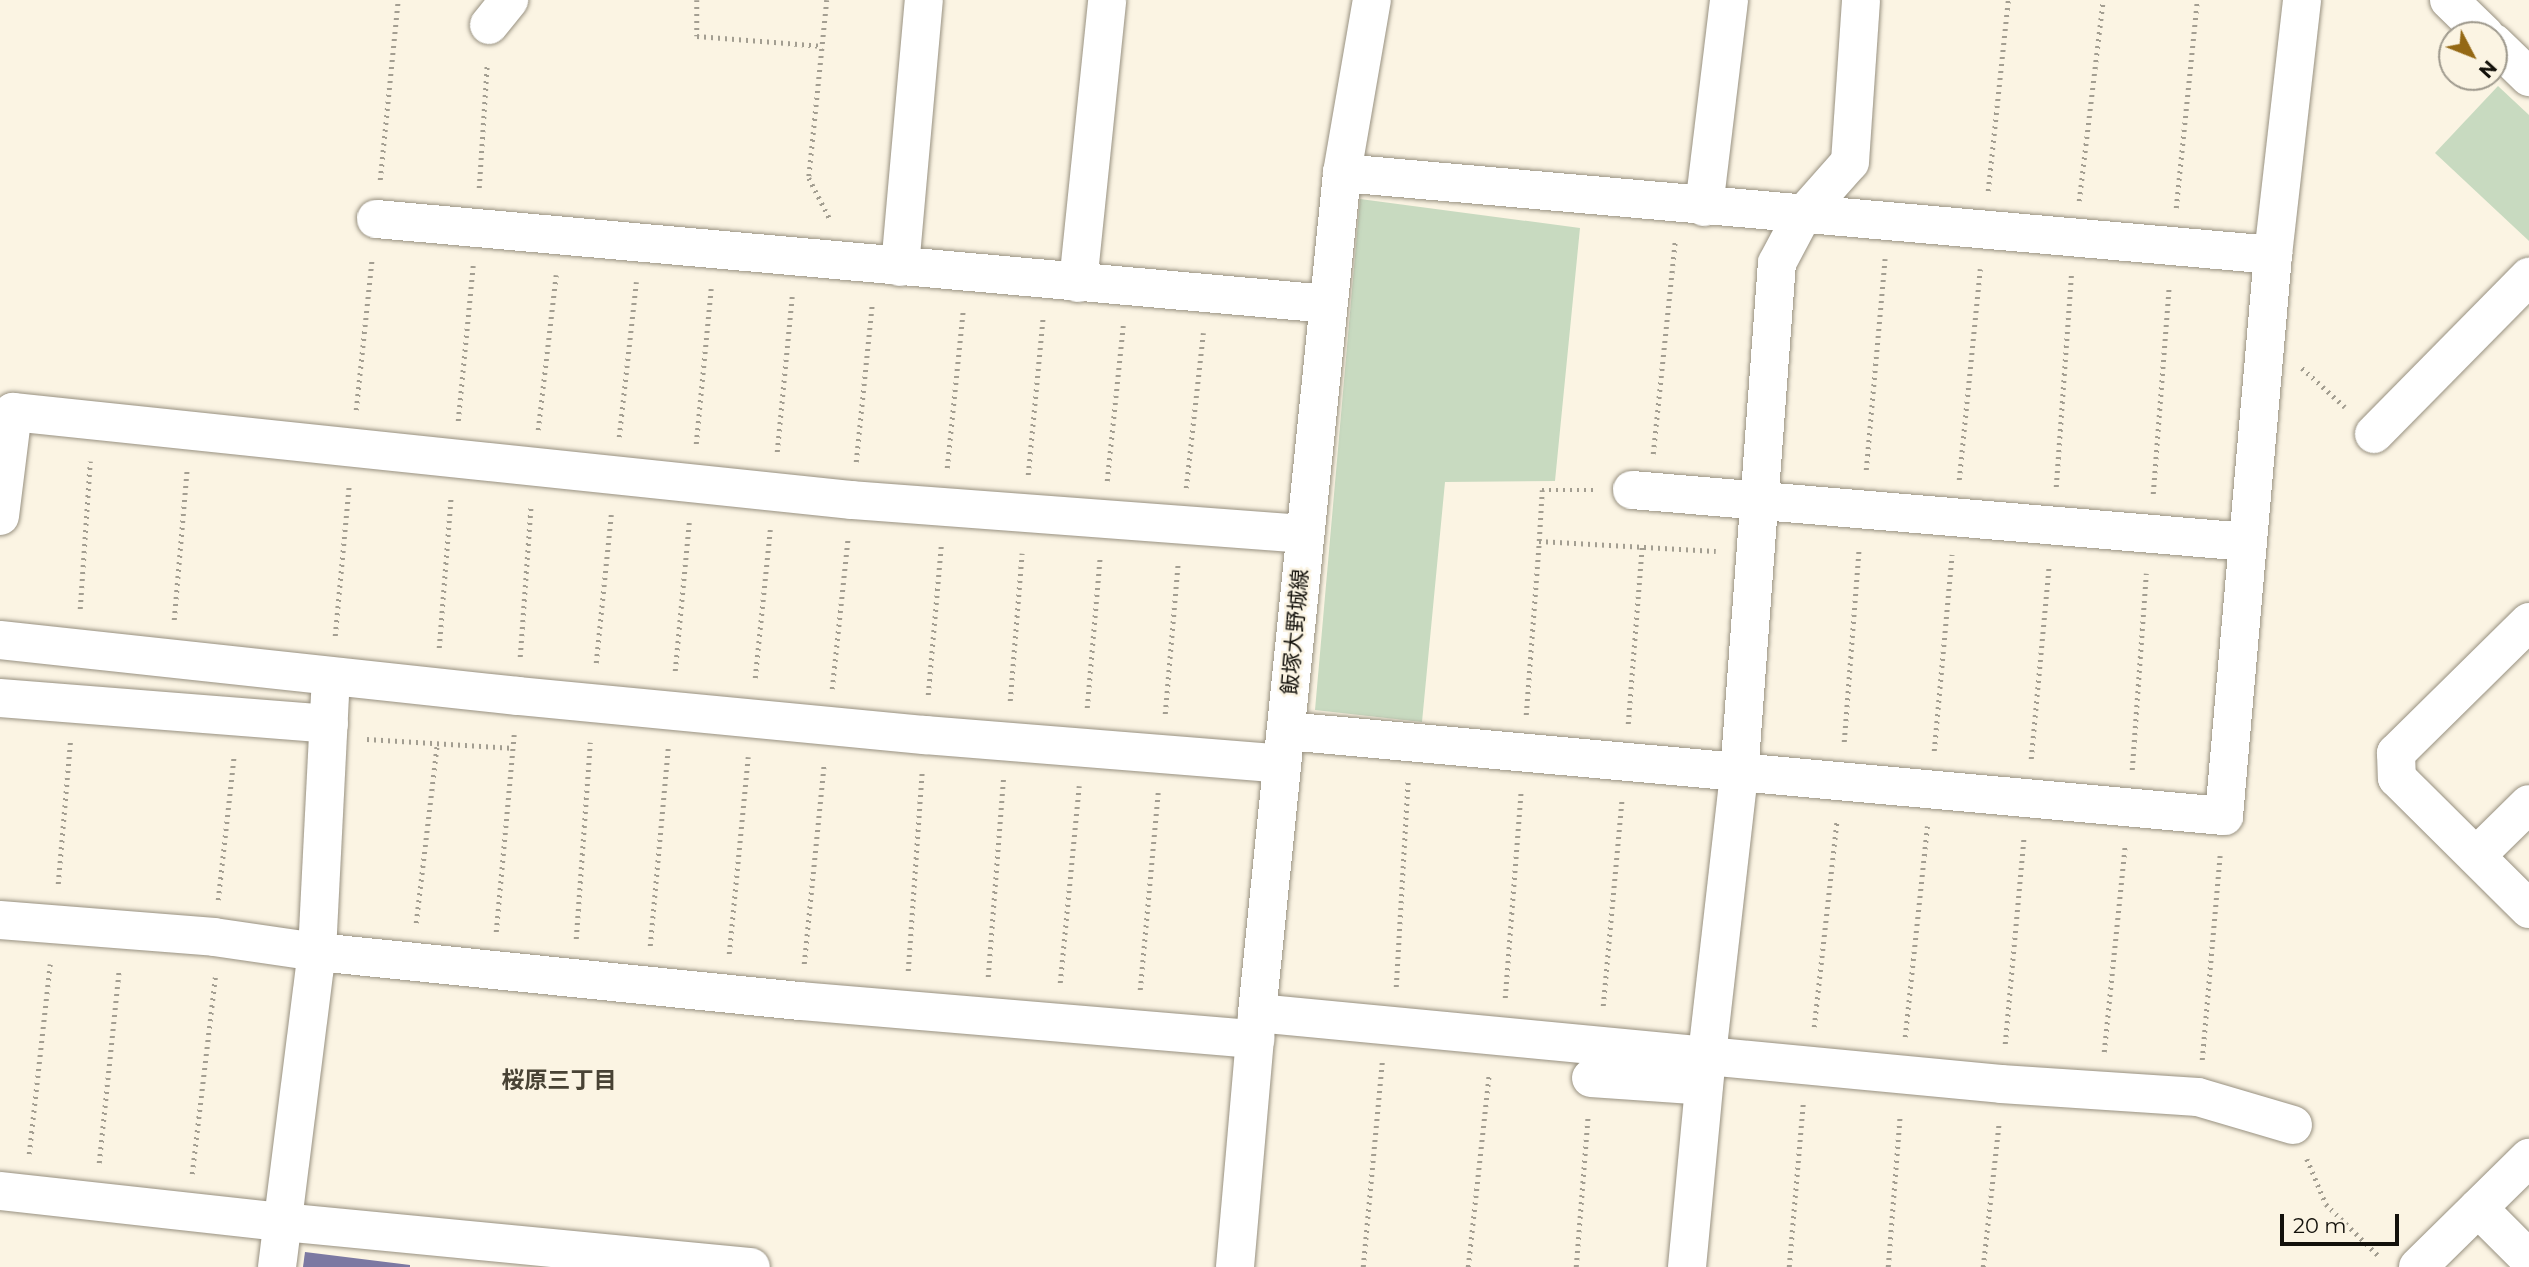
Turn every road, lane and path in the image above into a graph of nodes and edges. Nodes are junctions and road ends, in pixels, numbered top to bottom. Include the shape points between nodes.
1 (697, 0) edge
2 (827, 0) edge
3 (924, 0) edge
4 (1107, 0) edge
5 (1372, 0) edge
6 (1729, 0) edge
7 (1861, 0) edge
8 (2103, 0) edge
9 (2197, 0) edge
10 (2302, 0) edge
11 (2449, 0) edge
12 (499, 12) edge
13 (2471, 21) edge
14 (823, 46) junction
15 (2508, 57) edge
16 (2529, 77) edge
17 (1342, 173) junction
18 (1692, 206) junction
19 (1802, 216) junction
20 (376, 219) dead end
21 (1889, 223) junction
22 (477, 228) junction
23 (561, 236) junction
24 (2074, 239) junction
25 (640, 243) junction
26 (2172, 246) junction
27 (715, 250) junction
28 (2273, 255) junction
29 (796, 258) junction
30 (877, 265) junction
31 (966, 274) junction
32 (2529, 277) edge
33 (1062, 282) junction
34 (1126, 287) junction
35 (1207, 294) junction
36 (1328, 304) junction
37 (2265, 347) junction
38 (93, 421) junction
39 (190, 431) junction
40 (2374, 434) joint
41 (352, 448) junction
42 (534, 467) junction
43 (615, 475) junction
44 (692, 484) junction
45 (1641, 491) junction
46 (774, 492) junction
47 (852, 500) junction
48 (1760, 500) junction
49 (944, 508) junction
50 (1862, 509) junction
51 (1025, 514) junction
52 (0, 516) edge
53 (1103, 520) junction
54 (2053, 525) junction
55 (1181, 526) junction
56 (1304, 534) junction
57 (2149, 534) junction
58 (1539, 541) junction
59 (2248, 542) junction
60 (1642, 547) junction
61 (1756, 553) junction
62 (2529, 623) edge
63 (0, 640) edge
64 (77, 648) junction
65 (171, 659) junction
66 (331, 677) junction
67 (518, 696) junction
68 (0, 698) edge
69 (592, 703) junction
70 (73, 704) junction
71 (671, 711) junction
72 (238, 717) junction
73 (751, 719) junction
74 (828, 726) junction
75 (328, 730) junction
76 (437, 743) junction
77 (1410, 744) junction
78 (1284, 747) junction
79 (513, 748) junction
80 (1524, 754) junction
81 (1625, 764) junction
82 (1739, 775) junction
83 (1841, 784) junction
84 (2027, 800) junction
85 (2529, 804) edge
86 (2129, 808) junction
87 (2224, 816) junction
88 (2476, 856) junction
89 (2529, 909) edge
90 (0, 920) edge
91 (53, 939) junction
92 (215, 952) junction
93 (317, 952) junction
94 (120, 958) dead end
95 (411, 961) junction
96 (493, 970) junction
97 (573, 978) junction
98 (646, 985) junction
99 (725, 993) junction
100 (800, 1000) junction
101 (1256, 1026) junction
102 (1388, 1041) junction
103 (1496, 1051) junction
104 (1595, 1061) junction
105 (1706, 1070) junction
106 (1806, 1080) junction
107 (2001, 1084) junction
108 (2101, 1091) junction
109 (2198, 1097) junction
110 (1900, 1103) dead end
111 (2293, 1125) joint
112 (2529, 1158) edge
113 (13, 1192) edge
114 (94, 1202) junction
115 (2479, 1208) junction
116 (188, 1212) junction
117 (282, 1222) junction
118 (2382, 1258) dead end
119 (2529, 1259) edge
120 (277, 1267) edge
121 (751, 1267) edge
122 (1235, 1267) edge
123 (1363, 1267) edge
124 (1468, 1267) edge
125 (1576, 1267) edge
126 (1687, 1267) edge
127 (1789, 1267) edge
128 (1888, 1267) edge
129 (1983, 1267) edge
130 (2418, 1267) edge

1 - 14 path via 697,36
2 - 14 path
3 - 30 street
4 - 33 street
5 - 17 street, 飯塚大野城線
6 - 18 street
7 - 19 street via 1850,162
8 - 24 path
9 - 26 path
10 - 28 street
11 - 13 street
12 - 22 path
14 - 30 path via 809,178
15 - 16 street
17 - 18 street
17 - 36 street, 飯塚大野城線
18 - 19 street
18 - 45 path
19 - 21 street
19 - 48 street via 1777,263
20 - 22 street
21 - 24 street
21 - 50 path
22 - 23 street
23 - 25 street
23 - 42 path
24 - 26 street
24 - 54 path
25 - 27 street
25 - 43 path
26 - 28 street
26 - 57 path
27 - 29 street
27 - 44 path
28 - 37 street
29 - 30 street
29 - 46 path
30 - 31 street
30 - 47 path
31 - 33 street
31 - 49 path
32 - 40 street
33 - 34 street
33 - 51 path
34 - 35 street
34 - 53 path
35 - 36 street
35 - 55 path
36 - 56 street, 飯塚大野城線
37 - 40 path via 2283,350
37 - 59 street
38 - 39 street
38 - 52 street via 13,412
38 - 64 path
39 - 41 street
39 - 65 path
41 - 42 street
41 - 66 path
42 - 43 street
42 - 67 path
43 - 44 street
43 - 69 path
44 - 46 street
44 - 71 path
45 - 48 street
45 - 58 path via 1542,490
46 - 47 street
46 - 73 path
47 - 49 street
47 - 74 path
48 - 50 street
48 - 61 street
49 - 51 street
50 - 54 street
50 - 83 path
51 - 53 street
53 - 55 street
54 - 57 street
54 - 84 path
55 - 56 street
56 - 78 street, 飯塚大野城線
57 - 59 street
57 - 86 path
58 - 60 path
58 - 80 path
59 - 87 street
60 - 61 path
60 - 81 path
61 - 82 street
62 - 88 street via 2396,753 2397,778
63 - 64 street
64 - 65 street
65 - 66 street
66 - 67 street
66 - 75 street
67 - 69 street
67 - 79 path
68 - 70 street
69 - 71 street
69 - 97 path
70 - 72 street
70 - 91 path
71 - 73 street
71 - 98 path
72 - 75 street
72 - 92 path
73 - 74 street
73 - 99 path
74 - 78 street
74 - 100 path
75 - 76 path
75 - 93 street
76 - 79 path
76 - 95 path
77 - 78 street
77 - 80 street
77 - 102 path
78 - 101 street, 飯塚大野城線
79 - 96 path
80 - 81 street
80 - 103 path
81 - 82 street
81 - 104 path
82 - 83 street
82 - 105 street
83 - 84 street
83 - 106 path
84 - 86 street
84 - 107 path
85 - 88 street
86 - 87 street
86 - 108 path
87 - 109 path
88 - 89 street
90 - 91 street
91 - 92 street
91 - 113 path
92 - 93 street
92 - 116 path
93 - 95 street
93 - 117 street
94 - 114 path
95 - 96 street
96 - 97 street
97 - 98 street
98 - 99 street
99 - 100 street
100 - 101 street
101 - 102 street
101 - 122 street, 飯塚大野城線
102 - 103 street
102 - 123 path
103 - 104 street
103 - 124 path
104 - 105 street
104 - 125 path
105 - 106 street
105 - 126 street
106 - 107 street
106 - 127 path
107 - 108 street
107 - 129 path
108 - 109 street
109 - 111 street
110 - 128 path
111 - 118 path via 2326,1204
112 - 115 street
113 - 114 street
114 - 116 street
115 - 119 street
115 - 130 street
116 - 117 street
117 - 120 street
117 - 121 street

